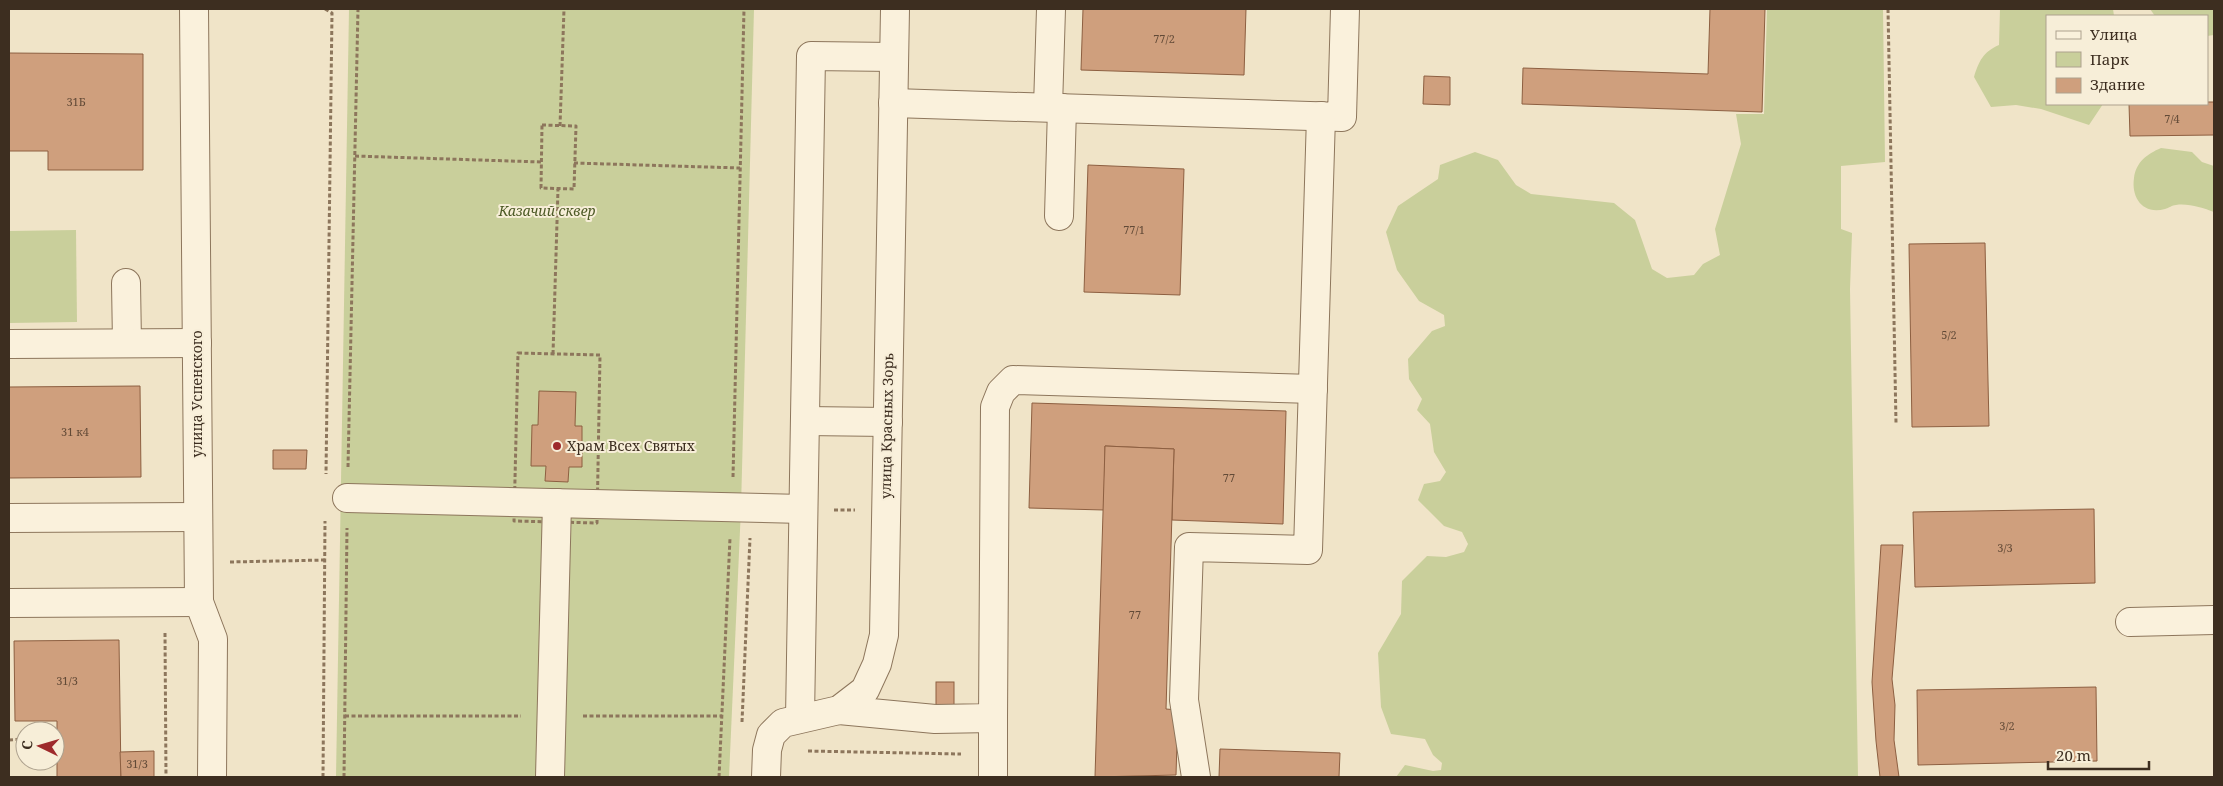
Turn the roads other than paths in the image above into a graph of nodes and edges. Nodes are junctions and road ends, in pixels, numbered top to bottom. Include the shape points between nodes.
1 (194, 9) edge
2 (895, 9) edge
3 (1051, 9) edge
4 (1345, 9) edge
5 (894, 57) junction
6 (893, 103) junction
7 (1055, 108) junction
8 (1321, 116) junction
9 (1059, 216) dead end
10 (126, 283) dead end
11 (127, 343) junction
12 (197, 343) junction
13 (9, 344) edge
14 (1313, 389) junction
15 (805, 421) junction
16 (888, 422) junction
17 (347, 498) road end
18 (557, 503) junction
19 (803, 509) junction
20 (198, 517) junction
21 (9, 518) edge
22 (199, 602) junction
23 (9, 603) edge
24 (2214, 620) edge
25 (2130, 622) dead end
26 (839, 710) junction
27 (800, 718) junction
28 (993, 718) junction
29 (993, 766) edge
30 (212, 777) edge
31 (550, 777) edge
32 (766, 777) edge
33 (1196, 777) edge

1 - 12 street, улица Успенского
2 - 5 street, улица Красных Зорь
3 - 7 street
4 - 8 street via 1342,117
5 - 6 street, улица Красных Зорь
5 - 15 street via 811,56
6 - 7 street
6 - 16 street, улица Красных Зорь
7 - 8 street
7 - 9 street
8 - 14 street
10 - 11 street
11 - 12 street
11 - 13 street
12 - 20 street, улица Успенского
14 - 28 street via 1013,380 1001,392 995,407
14 - 33 street via 1308,550 1189,547 1184,700
15 - 16 street
15 - 19 street
16 - 26 street, улица Красных Зорь via 884,636 877,664 865,690
17 - 18 street via 514,512
18 - 19 street via 597,514 732,507
18 - 31 street
19 - 27 street
20 - 21 street
20 - 22 street, улица Успенского
22 - 23 street
22 - 30 street, улица Успенского via 213,639
24 - 25 street
26 - 27 street, улица Красных Зорь
26 - 28 street via 935,719
27 - 32 street, улица Красных Зорь via 783,723 771,734
28 - 29 street

